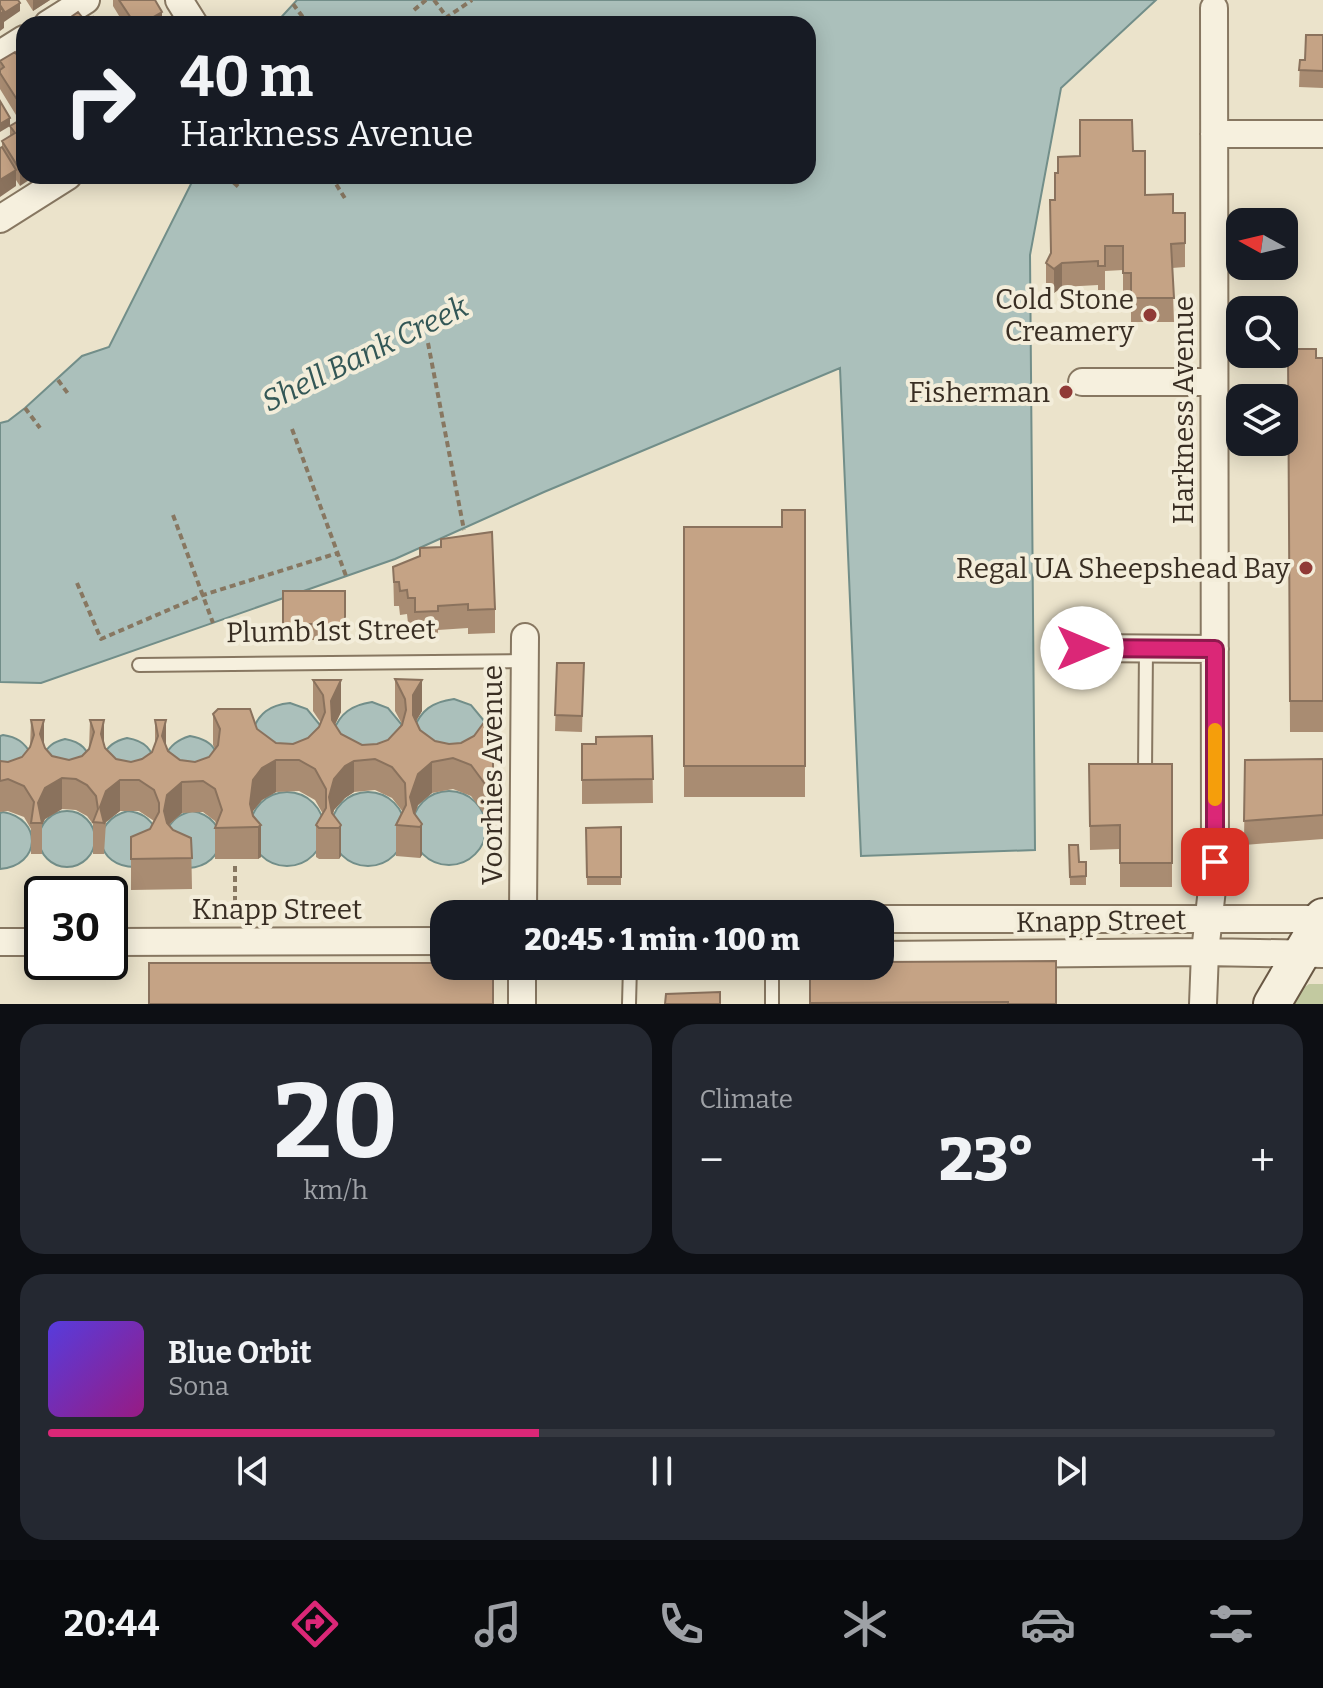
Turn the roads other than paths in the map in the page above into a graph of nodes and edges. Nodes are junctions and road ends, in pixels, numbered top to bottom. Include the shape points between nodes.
1 (86, 0) edge
2 (1214, 8) dead end
3 (61, 16) edge
4 (1214, 134) junction
5 (1323, 134) edge
6 (55, 184) edge
7 (0, 219) edge
8 (1082, 382) dead end
9 (1214, 382) junction
10 (1082, 648) dead end
11 (1146, 648) junction
12 (525, 649) joint
13 (1215, 649) junction
14 (139, 665) dead end
15 (1145, 773) edge
16 (523, 900) edge
17 (894, 919) edge
18 (1209, 920) junction
19 (1318, 933) edge
20 (430, 941) edge
21 (0, 942) edge
22 (24, 942) edge
23 (128, 942) edge
24 (1205, 952) junction
25 (894, 955) edge
26 (522, 980) edge
27 (630, 980) edge
28 (772, 980) edge
29 (522, 1004) edge
30 (629, 1004) edge
31 (772, 1004) edge
32 (1203, 1004) edge
33 (1272, 1004) edge

1 - 3 street
2 - 4 street, Harkness Avenue
4 - 5 street
4 - 9 street, Harkness Avenue
6 - 7 street
8 - 9 street
9 - 13 street, Harkness Avenue
10 - 11 street
11 - 13 street
11 - 15 lane
12 - 14 lane, Plumb 1st Street
12 - 16 street, Voorhies Avenue
13 - 18 street, Harkness Avenue via 1215,862
17 - 18 street, Knapp Street
18 - 19 street, Knapp Street
18 - 24 street, Harkness Avenue
19 - 24 street, Knapp Street
19 - 33 main road
20 - 23 street, Knapp Street
21 - 22 street
24 - 25 street, Knapp Street
24 - 32 street, Harkness Avenue
26 - 29 street
27 - 30 lane
28 - 31 lane

